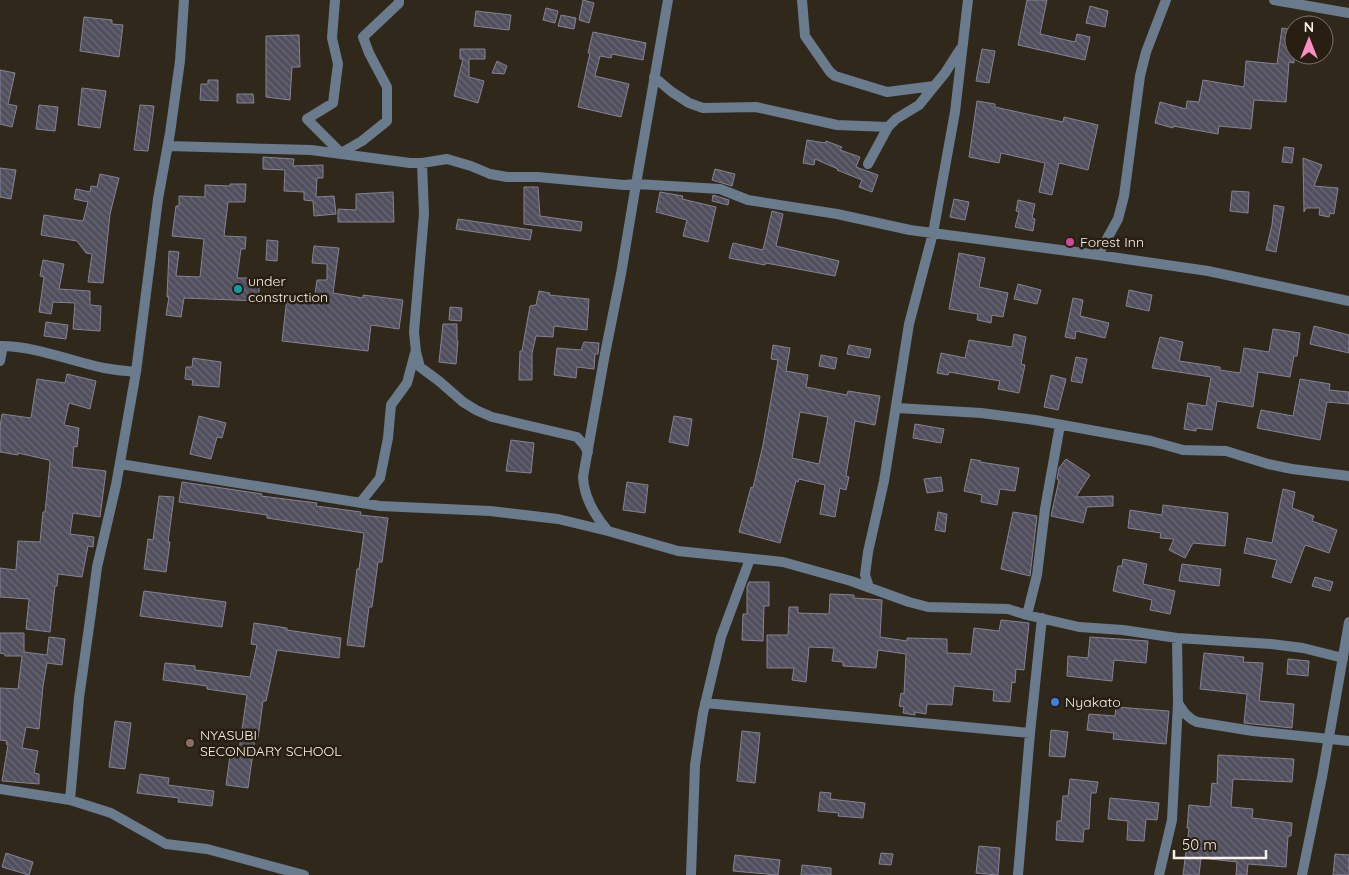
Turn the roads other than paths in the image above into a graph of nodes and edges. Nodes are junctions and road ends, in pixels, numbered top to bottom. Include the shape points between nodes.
1 (184, 0) edge
2 (335, 0) edge
3 (399, 0) edge
4 (668, 0) edge
5 (802, 0) edge
6 (968, 0) edge
7 (1166, 0) edge
8 (1274, 0) edge
9 (1349, 13) edge
10 (963, 45) junction
11 (654, 77) junction
12 (934, 86) junction
13 (888, 127) junction
14 (168, 146) junction
15 (342, 153) junction
16 (422, 163) junction
17 (868, 164) dead end
18 (636, 184) junction
19 (933, 233) junction
20 (1098, 255) junction
21 (1349, 301) edge
22 (1, 346) edge
23 (416, 352) junction
24 (0, 362) edge
25 (136, 372) junction
26 (896, 408) junction
27 (1060, 425) junction
28 (588, 452) junction
29 (120, 464) junction
30 (1349, 476) edge
31 (360, 502) junction
32 (608, 531) junction
33 (750, 559) junction
34 (869, 587) junction
35 (1027, 615) junction
36 (1042, 618) junction
37 (1349, 622) edge
38 (1177, 638) junction
39 (1343, 658) junction
40 (1345, 673) edge
41 (705, 703) junction
42 (1178, 703) junction
43 (1030, 732) junction
44 (1328, 739) junction
45 (1349, 741) edge
46 (0, 789) edge
47 (70, 800) junction
48 (304, 875) edge
49 (691, 875) edge
50 (1018, 875) edge
51 (1159, 875) edge
52 (1302, 875) edge

1 - 14 street via 180,61
2 - 15 street via 332,38 338,64 333,103 307,119
3 - 15 street via 363,37 386,87 386,121
4 - 11 street
5 - 12 street via 804,36 835,76 887,92
6 - 10 street
7 - 20 street via 1140,76 1118,219
8 - 9 street
10 - 12 street
10 - 19 street via 955,112
11 - 13 street via 678,96 702,108 756,107 837,125
11 - 18 street
12 - 13 street via 915,108
13 - 17 street
14 - 15 street
14 - 25 street
15 - 16 street
16 - 18 street via 447,159 507,177
16 - 23 street via 424,214 414,332
18 - 19 street via 720,189 748,200
18 - 28 street
19 - 20 street
19 - 26 street via 909,324
20 - 21 street via 1208,272
22 - 24 street
22 - 25 street
23 - 28 street via 420,367 476,410 577,438
23 - 31 street via 407,383 391,404 380,478
25 - 29 street
26 - 27 street via 981,413
26 - 34 street via 868,552 865,575
27 - 30 street via 1183,450 1226,451 1292,469
27 - 35 street via 1037,575
28 - 32 street via 583,485 597,519
29 - 31 street
29 - 47 street via 97,567 79,698
31 - 32 street via 392,507 521,514
32 - 33 street via 678,551
33 - 34 street via 783,562
33 - 41 street via 721,637
34 - 35 street via 928,607 1008,609
35 - 36 street
36 - 38 street via 1079,627
36 - 43 street
37 - 39 street
38 - 39 street via 1271,644
38 - 42 street
39 - 40 street
40 - 44 street
41 - 43 street
41 - 49 street via 695,765
42 - 44 street via 1190,720 1197,722
42 - 51 street via 1172,820
43 - 50 street
44 - 45 street
44 - 52 street
46 - 47 street
47 - 48 street via 111,814 166,844 207,850

